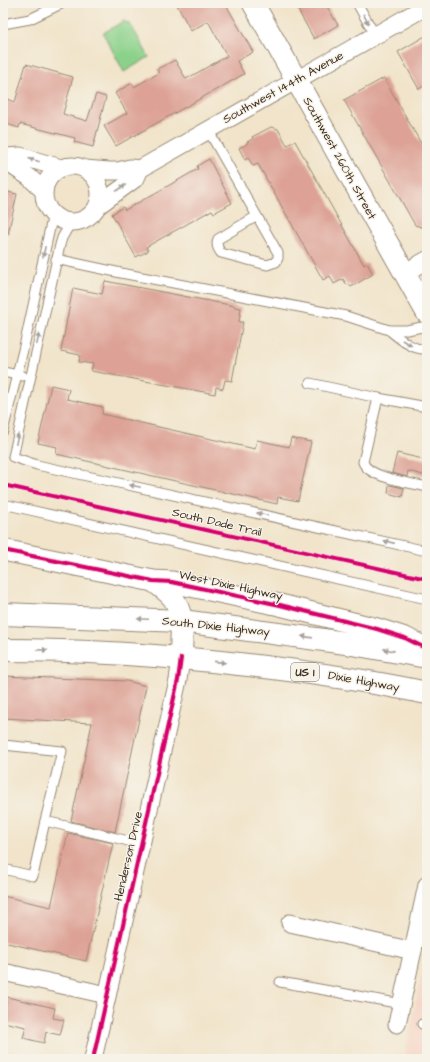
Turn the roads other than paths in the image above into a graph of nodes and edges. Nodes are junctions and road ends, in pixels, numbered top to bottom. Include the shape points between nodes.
1 (63, 3) edge
2 (253, 3) edge
3 (357, 3) edge
4 (427, 6) edge
5 (3, 24) edge
6 (375, 36) junction
7 (296, 80) junction
8 (208, 130) junction
9 (5, 157) edge
10 (61, 168) junction
11 (85, 169) junction
12 (140, 169) junction
13 (44, 191) junction
14 (99, 205) junction
15 (53, 214) junction
16 (257, 216) junction
17 (71, 222) junction
18 (56, 259) junction
19 (427, 260) edge
20 (404, 272) junction
21 (427, 313) edge
22 (427, 326) edge
23 (389, 330) junction
24 (427, 350) edge
25 (3, 372) edge
26 (17, 375) junction
27 (30, 377) junction
28 (310, 383) dead end
29 (378, 398) junction
30 (427, 407) edge
31 (3, 431) edge
32 (3, 455) edge
33 (13, 457) junction
34 (427, 487) edge
35 (3, 504) edge
36 (3, 550) edge
37 (427, 551) edge
38 (153, 581) junction
39 (427, 599) edge
40 (3, 614) edge
41 (182, 621) junction
42 (427, 649) edge
43 (3, 650) edge
44 (427, 657) edge
45 (181, 658) junction
46 (427, 693) edge
47 (3, 745) edge
48 (45, 820) junction
49 (142, 844) junction
50 (3, 869) edge
51 (427, 885) edge
52 (290, 923) dead end
53 (413, 951) junction
54 (3, 972) edge
55 (280, 982) dead end
56 (107, 995) junction
57 (402, 1004) junction
58 (397, 1024) dead end
59 (93, 1059) edge

1 - 5 lane via 30,18
2 - 7 street, Southwest 260th Street
3 -> 6 lane
4 - 6 street, Southwest 144th Avenue
6 - 7 street, Southwest 144th Avenue
7 - 8 street, Southwest 144th Avenue
7 - 20 street, Southwest 260th Street
8 - 12 street, Southwest 144th Avenue
8 - 16 lane
10 -> 9 street via 20,156
9 - 13 street
10 - 11 street via 77,166
10 - 13 street via 50,177
11 - 12 street, Southwest 144th Avenue
11 - 14 street via 97,180 100,188
14 -> 12 street, Southwest 144th Avenue via 136,178
13 - 15 street via 48,208
14 - 17 street via 88,218
15 - 17 street
15 -> 26 lane
16 - 16 lane via 278,253 276,262 267,265 221,253 216,243 218,239
17 - 18 lane via 62,238
18 - 23 lane via 346,316
27 -> 18 lane
19 - 20 street
20 - 21 street, Southwest 260th Street
22 - 23 lane
23 -> 24 lane via 412,346
25 - 26 lane
26 - 27 lane
26 - 31 lane
33 -> 27 lane
28 - 29 lane
29 - 30 lane
29 - 34 lane via 364,465 377,475
32 - 33 lane
37 -> 33 lane via 37,465
35 - 39 lane
36 - 38 street, West Dixie Highway
38 - 41 street, West Dixie Highway via 174,598 179,606
38 - 42 street, West Dixie Highway via 172,582 317,614 405,638
41 -> 40 highway, South Dixie Highway
44 -> 41 highway, South Dixie Highway via 346,643
41 - 45 highway
43 -> 45 highway, US 1 via 98,652
45 -> 46 highway, Dixie Highway / US 1 via 338,676
45 - 49 street, Henderson Drive
47 - 48 lane via 62,751
48 - 49 lane
48 - 50 lane via 33,876
49 - 56 street, Henderson Drive
51 - 53 street
52 - 53 street
53 - 57 street
54 - 56 street
55 - 57 lane
56 - 59 street, Henderson Drive
57 - 58 street

